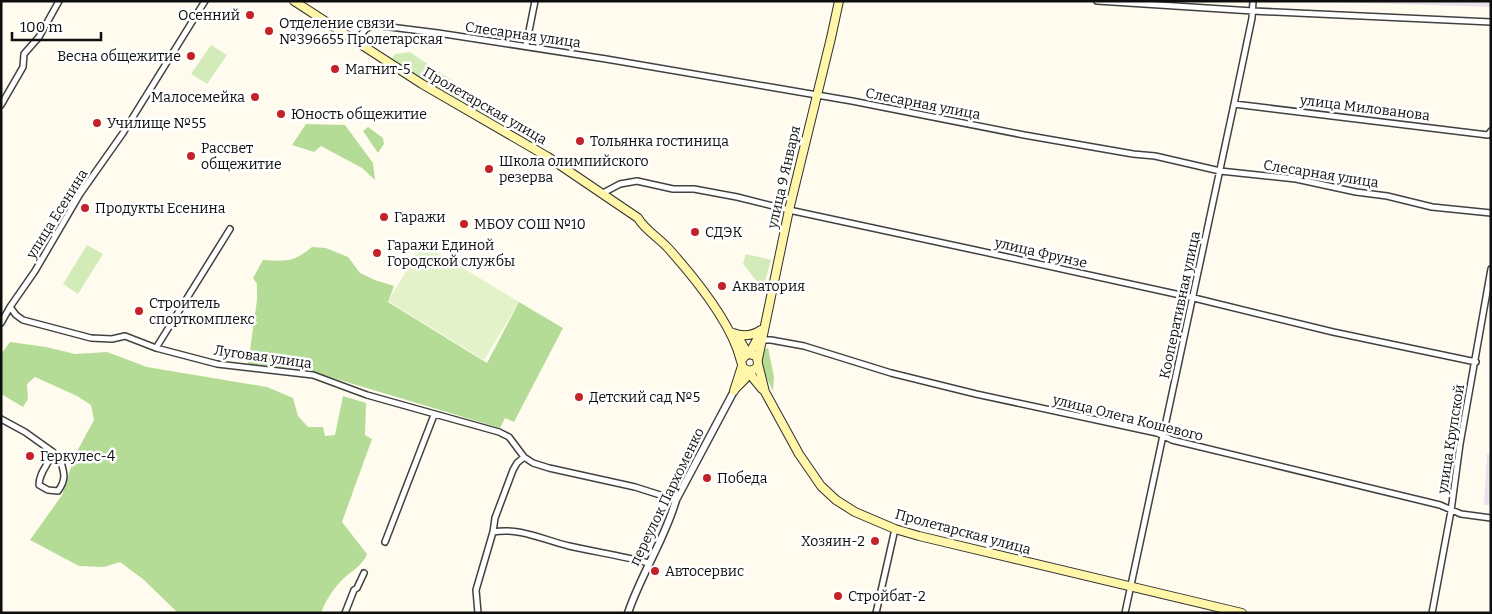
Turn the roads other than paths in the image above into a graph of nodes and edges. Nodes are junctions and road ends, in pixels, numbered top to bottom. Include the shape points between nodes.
1 (59, 1) edge
2 (205, 1) edge
3 (294, 1) edge
4 (535, 1) edge
5 (838, 1) edge
6 (1097, 1) edge
7 (1253, 1) edge
8 (1253, 11) junction
9 (1491, 22) edge
10 (355, 41) junction
11 (526, 46) junction
12 (816, 96) junction
13 (1234, 104) junction
14 (1, 105) edge
15 (1491, 131) edge
16 (1220, 171) junction
17 (603, 193) junction
18 (789, 210) junction
19 (1491, 213) edge
20 (230, 229) dead end
21 (1491, 269) edge
22 (1194, 298) junction
23 (10, 307) junction
24 (1, 323) edge
25 (726, 326) junction
26 (763, 326) junction
27 (733, 333) junction
28 (761, 340) junction
29 (156, 348) junction
30 (749, 354) junction
31 (758, 362) junction
32 (1476, 362) junction
33 (741, 363) junction
34 (750, 371) junction
35 (734, 391) junction
36 (765, 392) junction
37 (434, 415) junction
38 (1, 419) edge
39 (1164, 436) junction
40 (524, 458) junction
41 (60, 459) dead end
42 (676, 500) junction
43 (1451, 511) junction
44 (1491, 518) edge
45 (895, 528) junction
46 (493, 532) junction
47 (385, 542) dead end
48 (649, 563) junction
49 (364, 573) dead end
50 (1131, 587) junction
51 (345, 613) edge
52 (478, 613) edge
53 (628, 613) edge
54 (876, 613) edge
55 (1125, 613) edge
56 (1242, 613) edge
57 (1432, 613) edge

1 - 14 street via 24,54 23,67
2 - 23 street, улица Есенина
3 - 10 main road, Пролетарская улица
4 - 11 street
5 - 12 main road, улица 9 Января via 832,38
6 - 8 street
7 - 8 street, Кооперативная улица
8 - 9 street
8 - 13 street, Кооперативная улица
10 - 11 street, Слесарная улица via 366,29 374,26
10 - 17 main road, Пролетарская улица
11 - 12 street, Слесарная улица
12 - 16 street, Слесарная улица via 1024,136 1155,156
12 - 18 main road, улица 9 Января
13 - 15 street, улица Милованова via 1488,135
13 - 16 street, Кооперативная улица
16 - 19 street, Слесарная улица via 1296,179 1432,207
16 - 22 street, Кооперативная улица
17 - 18 street, улица Фрунзе via 620,184 637,181 737,197
17 - 25 main road, Пролетарская улица via 638,218 667,246
18 - 22 street, улица Фрунзе
18 - 26 main road, улица 9 Января
20 - 29 street
21 - 32 street, улица Крупской
22 - 32 street, улица Фрунзе
22 - 39 street, Кооперативная улица
23 - 24 street
23 - 29 street, Луговая улица via 23,320 91,338 112,340 125,336
25 - 27 main road
25 - 33 main road, Пролетарская улица
26 - 27 main road via 749,336
26 - 28 main road, улица 9 Января
26 - 30 main road
27 - 30 main road
28 - 31 main road, улица 9 Января
28 - 39 street, улица Олега Кошевого via 804,346 901,376
29 - 37 street, Луговая улица via 217,364 313,375
30 - 31 main road via 756,356
30 - 33 main road via 742,358
31 - 34 main road via 757,368
31 - 36 main road, Пролетарская улица
32 - 43 street, улица Крупской
33 - 34 main road via 745,370
33 - 35 main road
34 - 35 main road, переулок Пархоменко
34 - 36 main road
35 - 42 street, переулок Пархоменко
36 - 45 main road, Пролетарская улица via 799,454 821,486 855,512
37 - 40 street, Луговая улица via 499,432 509,437
37 - 47 street
38 - 41 street via 53,452 39,476 39,485 58,491 63,484 64,473
39 - 43 street, улица Олега Кошевого via 1440,505
39 - 50 street, Кооперативная улица
40 - 42 street via 549,468 636,487
40 - 46 street via 513,470
42 - 48 street, переулок Пархоменко
43 - 44 street, улица Олега Кошевого
43 - 57 street, улица Крупской
45 - 50 main road, Пролетарская улица
45 - 54 street
46 - 48 street via 506,530
46 - 52 street via 476,590
48 - 53 street, переулок Пархоменко
49 - 51 street
50 - 55 street, Кооперативная улица
50 - 56 main road, Пролетарская улица

